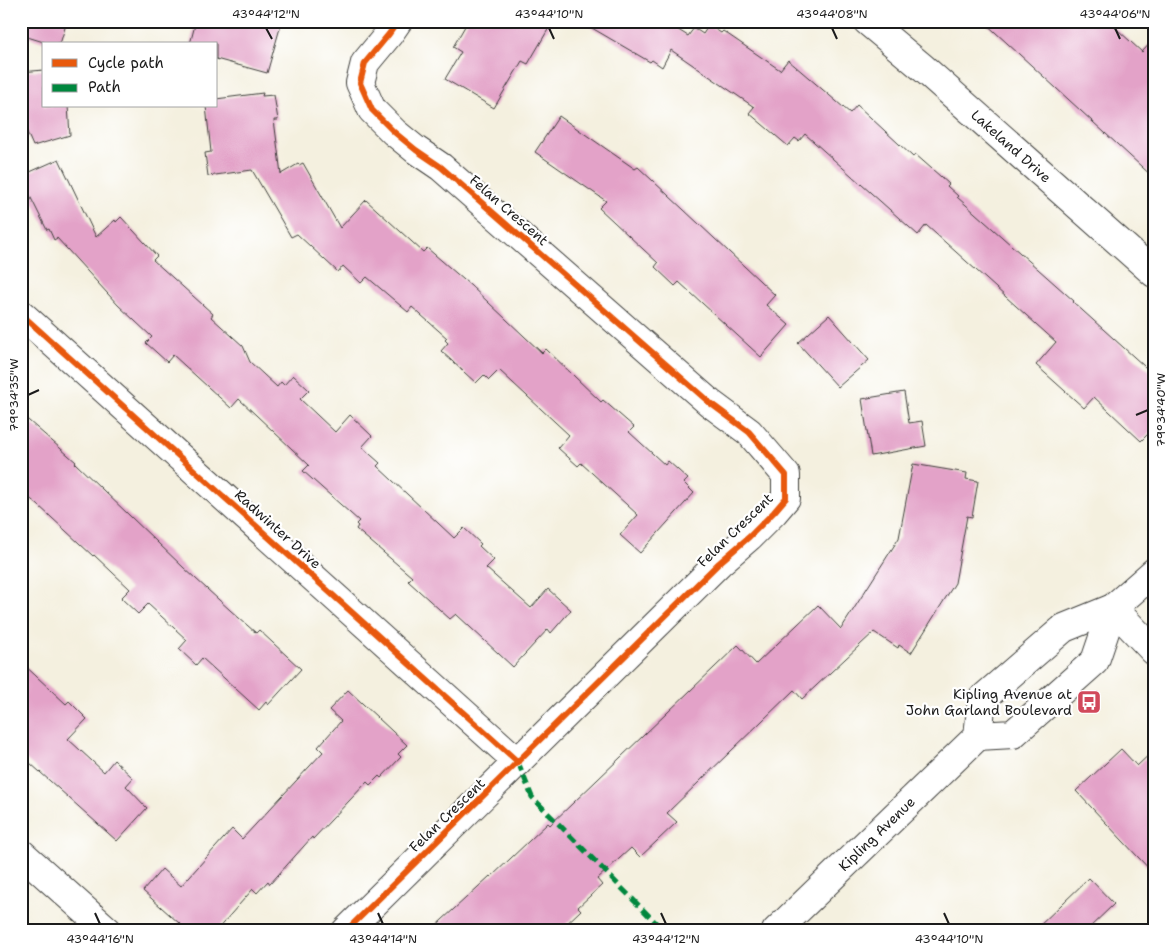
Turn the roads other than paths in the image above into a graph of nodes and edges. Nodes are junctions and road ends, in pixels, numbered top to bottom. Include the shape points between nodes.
1 (398, 21) edge
2 (868, 21) edge
3 (1154, 273) edge
4 (21, 314) edge
5 (1154, 572) edge
6 (1113, 608) junction
7 (1154, 651) edge
8 (978, 736) junction
9 (518, 762) junction
10 (21, 853) edge
11 (108, 931) edge
12 (346, 931) edge
13 (776, 931) edge

1 - 9 street, Felan Crescent via 365,62 360,83 372,110 710,403 749,432 786,476 786,498 774,512
2 - 3 street, Lakeland Drive
4 - 9 street, Radwinter Drive
5 - 6 street
6 - 7 street
6 - 8 street via 1064,628 982,699
6 - 8 street via 1095,661 1013,734
8 - 13 street, Kipling Avenue
9 - 12 street, Felan Crescent
10 - 11 street

